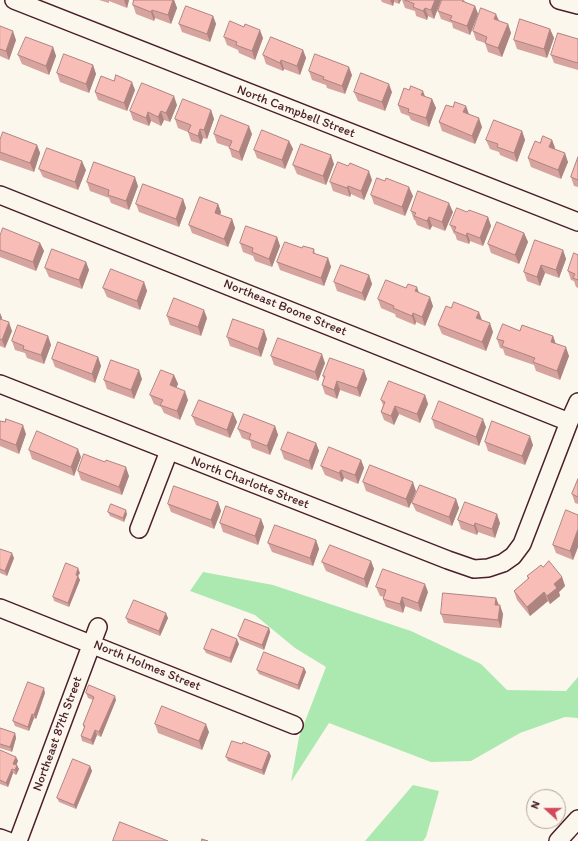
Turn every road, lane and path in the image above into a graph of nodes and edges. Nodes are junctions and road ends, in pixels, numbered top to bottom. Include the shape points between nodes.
1 (14, 0) edge
2 (559, 0) edge
3 (578, 5) edge
4 (0, 195) edge
5 (578, 222) edge
6 (0, 384) edge
7 (578, 402) edge
8 (569, 422) junction
9 (169, 451) junction
10 (139, 528) dead end
11 (0, 608) edge
12 (98, 627) dead end
13 (91, 643) junction
14 (294, 725) dead end
15 (578, 819) edge
16 (0, 838) edge
17 (8, 841) edge
18 (18, 841) edge
19 (558, 841) edge

1 - 5 street, North Campbell Street
2 - 3 street
4 - 8 street, Northeast Boone Street
6 - 9 street, North Charlotte Street
7 - 8 street
8 - 9 street, North Charlotte Street via 522,544 513,556 488,568 474,569
9 - 10 street
11 - 13 street, North Holmes Street
12 - 13 street, Northeast 87th Street
13 - 14 street, North Holmes Street
13 - 18 street, Northeast 87th Street
15 - 19 street
16 - 17 street

